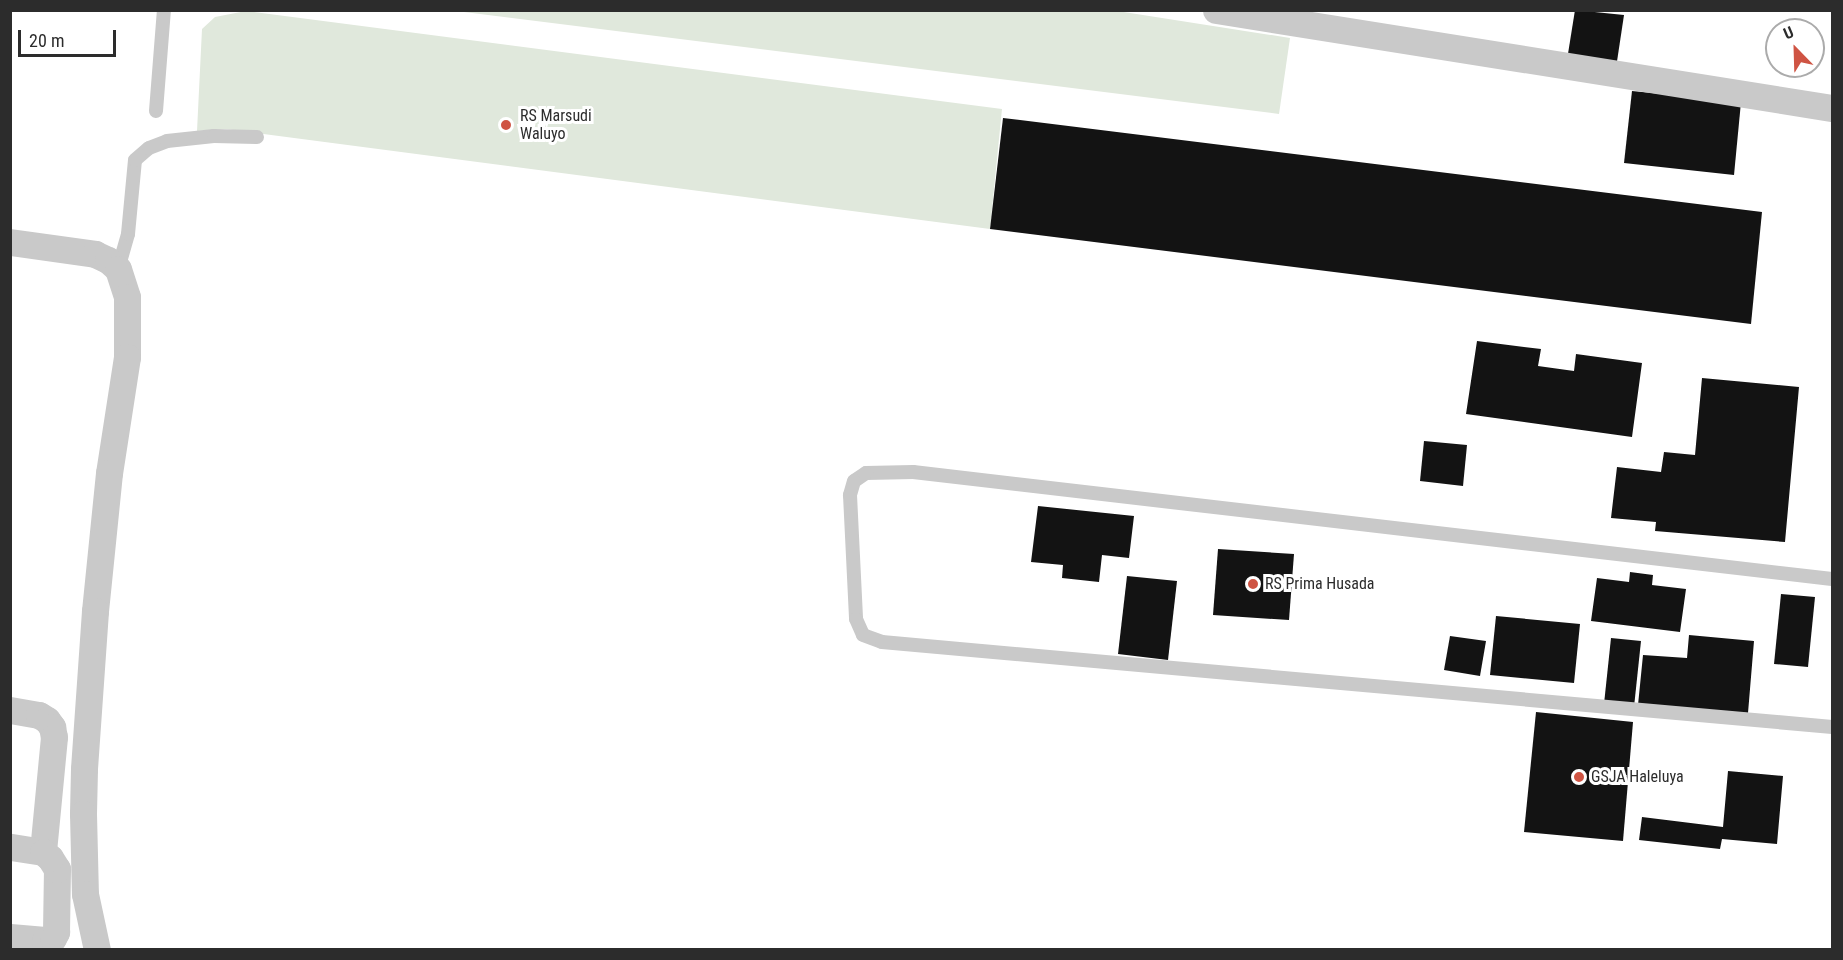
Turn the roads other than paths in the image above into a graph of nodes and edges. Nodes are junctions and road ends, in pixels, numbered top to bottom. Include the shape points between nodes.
1 (164, 10) edge
2 (1216, 10) edge
3 (1833, 108) edge
4 (156, 111) dead end
5 (257, 137) dead end
6 (10, 242) edge
7 (118, 269) junction
8 (1833, 579) edge
9 (10, 710) edge
10 (1833, 727) edge
11 (52, 765) junction
12 (84, 769) junction
13 (48, 810) junction
14 (82, 814) junction
15 (10, 847) edge
16 (43, 852) junction
17 (10, 937) edge
18 (97, 950) edge

1 - 4 lane
2 - 3 street
5 - 7 lane via 166,141 135,160 128,234
6 - 7 street via 95,254
7 - 12 street via 127,297 127,357 109,473
8 - 10 lane via 913,472 866,473 854,481 850,495 856,619 863,635 872,639
9 - 11 street via 39,715 52,727
11 - 12 street
11 - 13 street
12 - 14 street
13 - 14 street
13 - 16 street
14 - 18 street via 85,894
15 - 16 street
16 - 17 street via 57,869 56,932 53,938 45,940

